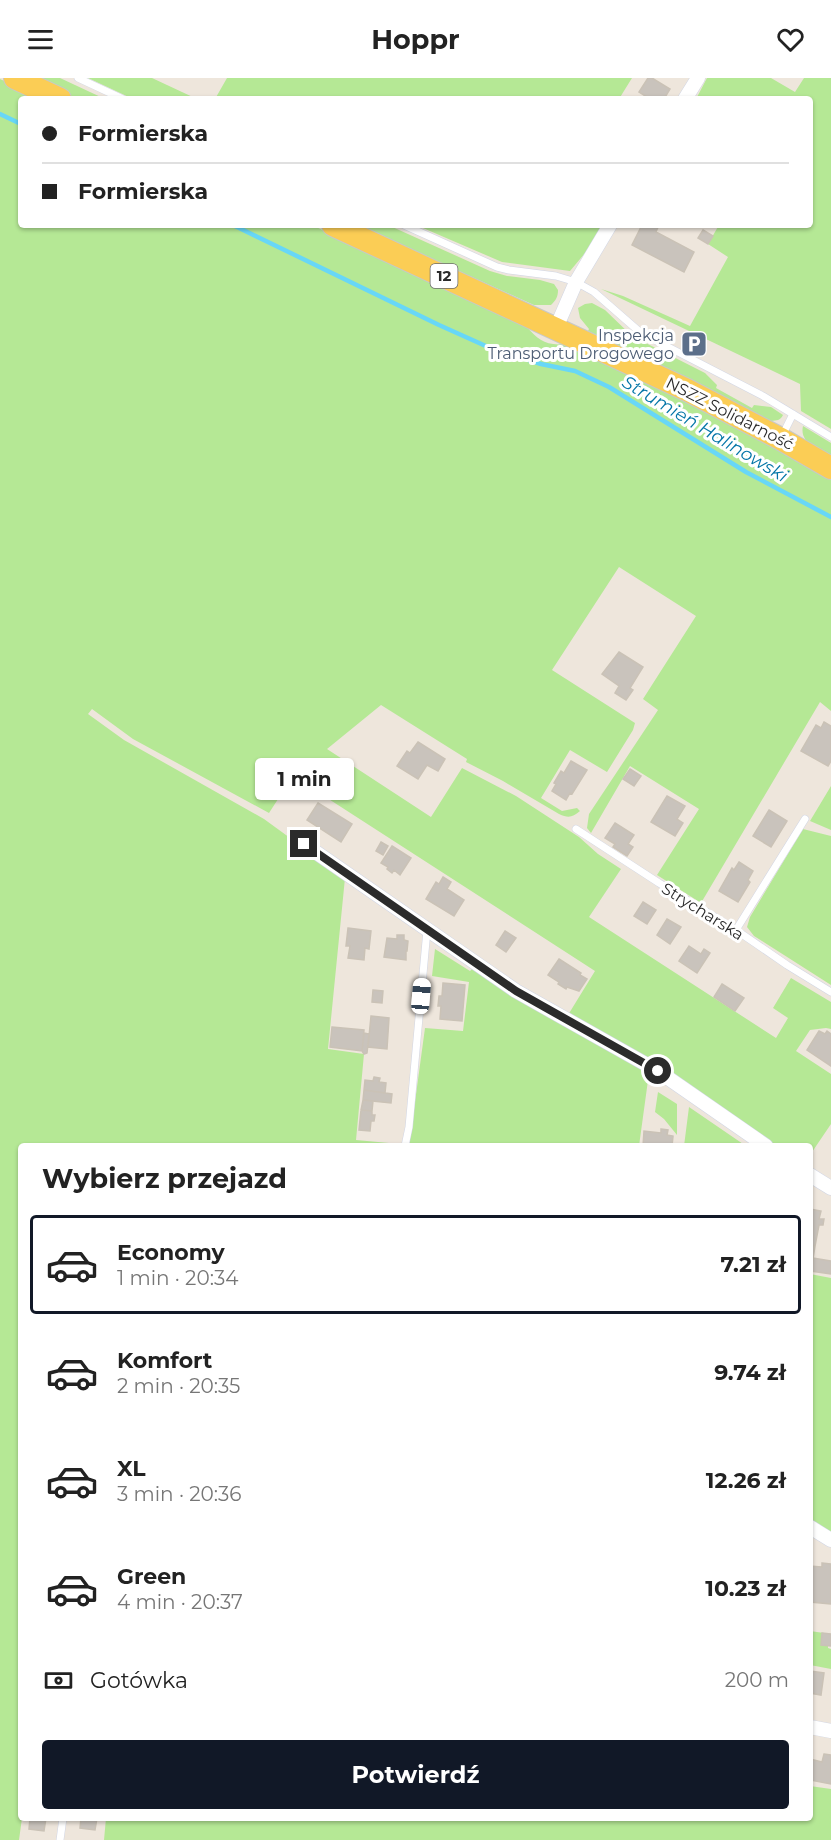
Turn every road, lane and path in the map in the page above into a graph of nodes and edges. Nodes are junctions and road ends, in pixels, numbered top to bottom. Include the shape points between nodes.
1 (15, 78) edge
2 (78, 78) edge
3 (698, 78) edge
4 (54, 96) edge
5 (117, 96) edge
6 (688, 96) edge
7 (339, 228) edge
8 (411, 228) edge
9 (608, 228) edge
10 (576, 282) junction
11 (556, 328) junction
12 (793, 414) junction
13 (831, 436) edge
14 (781, 439) junction
15 (831, 468) edge
16 (805, 819) dead end
17 (576, 829) dead end
18 (304, 844) dead end
19 (427, 930) junction
20 (736, 930) junction
21 (831, 992) edge
22 (406, 1143) edge
23 (762, 1143) edge
24 (813, 1177) edge
25 (831, 1188) edge
26 (813, 1529) edge
27 (831, 1540) edge
28 (813, 1728) edge
29 (831, 1731) edge
30 (63, 1821) edge
31 (60, 1840) edge

1 - 4 main road
2 - 5 lane
3 - 6 street
7 - 11 main road, NSZZ Solidarność / 12
8 - 10 lane via 496,267
9 - 10 street
10 - 11 street
10 - 12 lane via 594,292 641,333
11 - 14 main road, NSZZ Solidarność / 12
12 - 13 lane
12 - 14 lane
14 - 15 main road, NSZZ Solidarność / 12
16 - 20 lane
17 - 20 lane, Strycharska
18 - 19 street
19 - 22 lane
19 - 23 street via 516,991 658,1071
20 - 21 lane, Strycharska
24 - 25 street
26 - 27 street
28 - 29 street
30 - 31 lane

